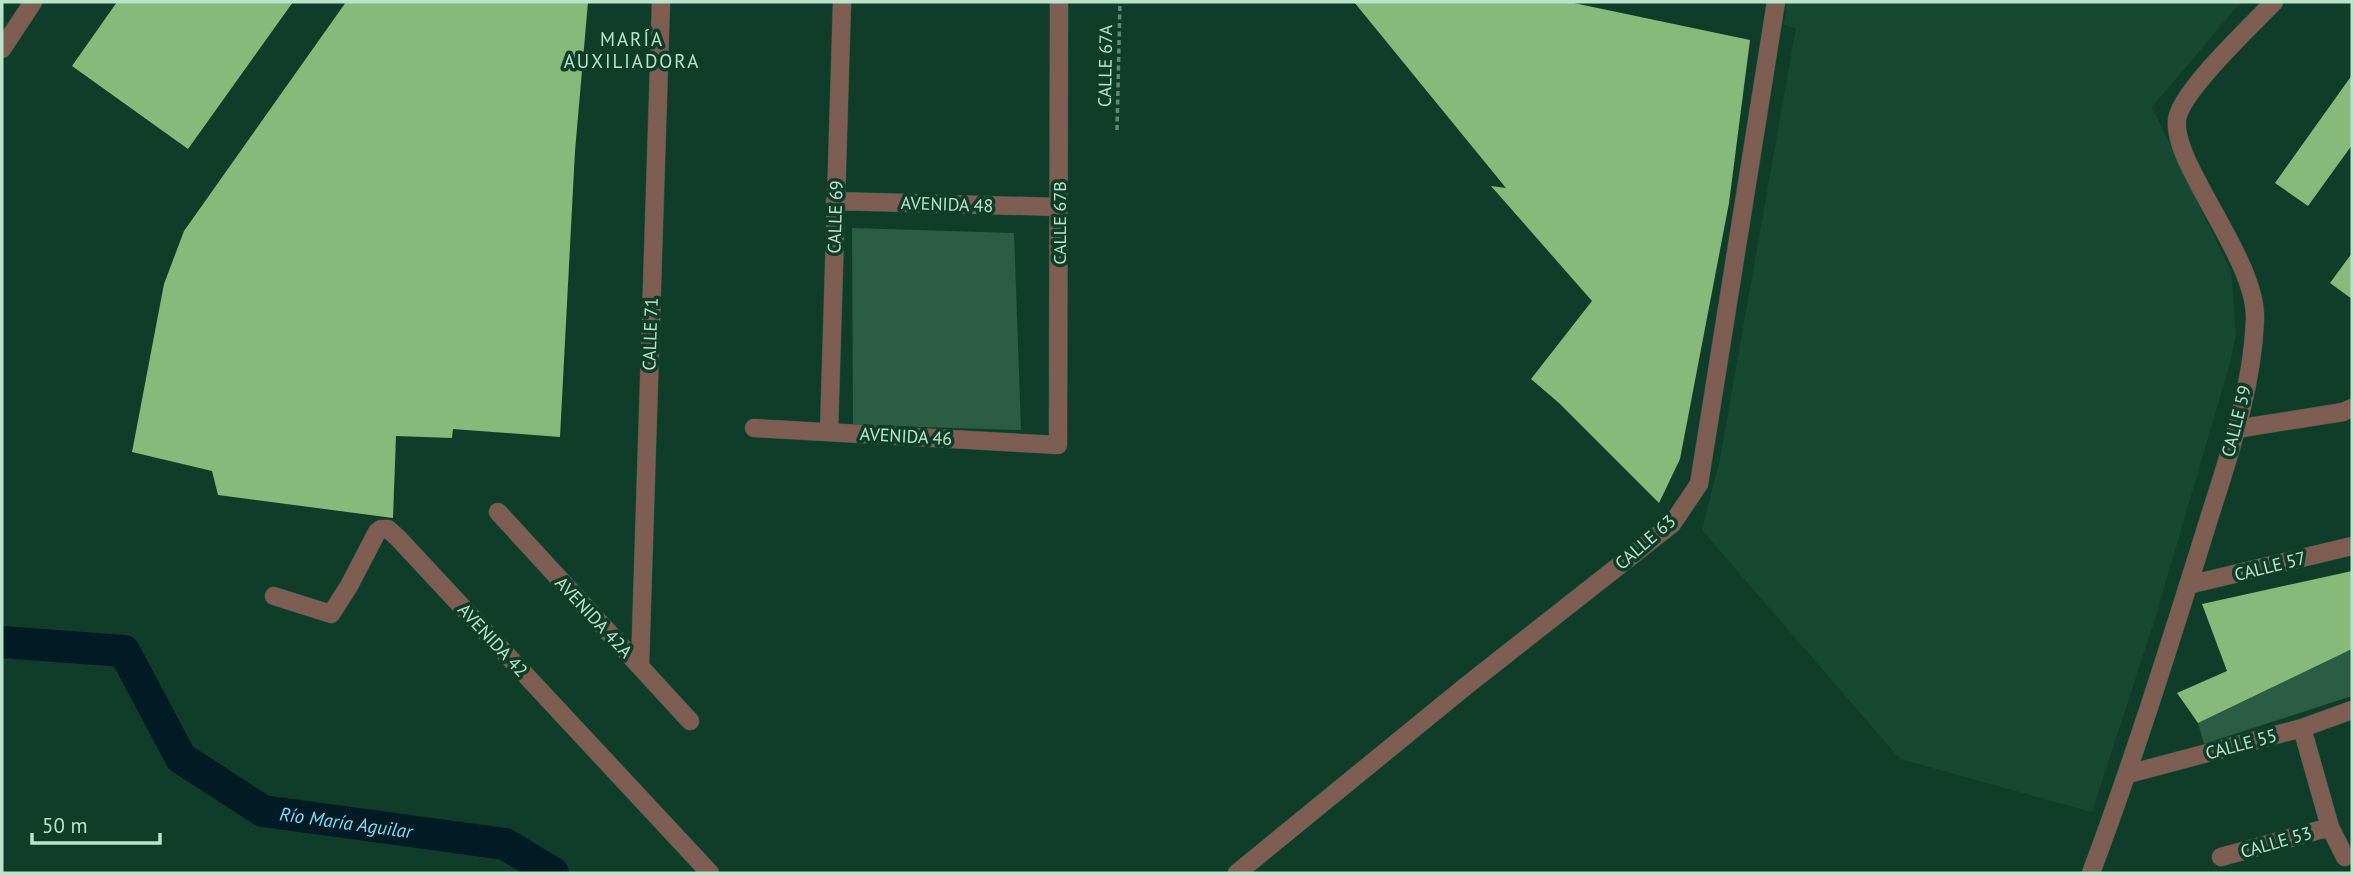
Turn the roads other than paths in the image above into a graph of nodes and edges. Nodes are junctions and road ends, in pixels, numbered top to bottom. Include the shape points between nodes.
1 (661, 2) edge
2 (842, 2) edge
3 (1059, 2) edge
4 (1776, 2) edge
5 (2274, 2) edge
6 (30, 3) edge
7 (2, 49) edge
8 (835, 201) junction
9 (1059, 207) junction
10 (2352, 408) edge
11 (754, 428) dead end
12 (2236, 429) junction
13 (829, 432) junction
14 (1058, 444) joint
15 (498, 512) dead end
16 (2352, 546) edge
17 (2188, 585) junction
18 (274, 596) dead end
19 (639, 666) junction
20 (2352, 710) edge
21 (690, 721) dead end
22 (2302, 728) junction
23 (2128, 774) junction
24 (2330, 827) junction
25 (2345, 857) dead end
26 (2221, 858) dead end
27 (710, 873) edge
28 (1237, 873) edge
29 (2091, 873) edge

1 - 19 street, CALLE 71
2 - 8 street, CALLE 69
3 - 9 street, CALLE 67B
4 - 28 street, CALLE 63 via 1699,484 1672,524
5 - 12 street, CALLE 59 via 2195,88 2178,116 2179,142 2247,276 2255,316 2252,359
6 - 7 street
8 - 9 street, AVENIDA 48
8 - 13 street, CALLE 69
9 - 14 street, CALLE 67B
10 - 12 street
11 - 13 street, AVENIDA 46
12 - 17 street, CALLE 59
13 - 14 street, AVENIDA 46
15 - 19 street, AVENIDA 42A
16 - 17 street, CALLE 57
17 - 23 street, CALLE 59
18 - 27 street, AVENIDA 42 via 331,614 377,532 388,529
19 - 21 street, AVENIDA 42A
20 - 22 street, CALLE 55
22 - 23 street, CALLE 55
22 - 24 street
23 - 29 street, CALLE 59
24 - 25 street
24 - 26 street, CALLE 53

